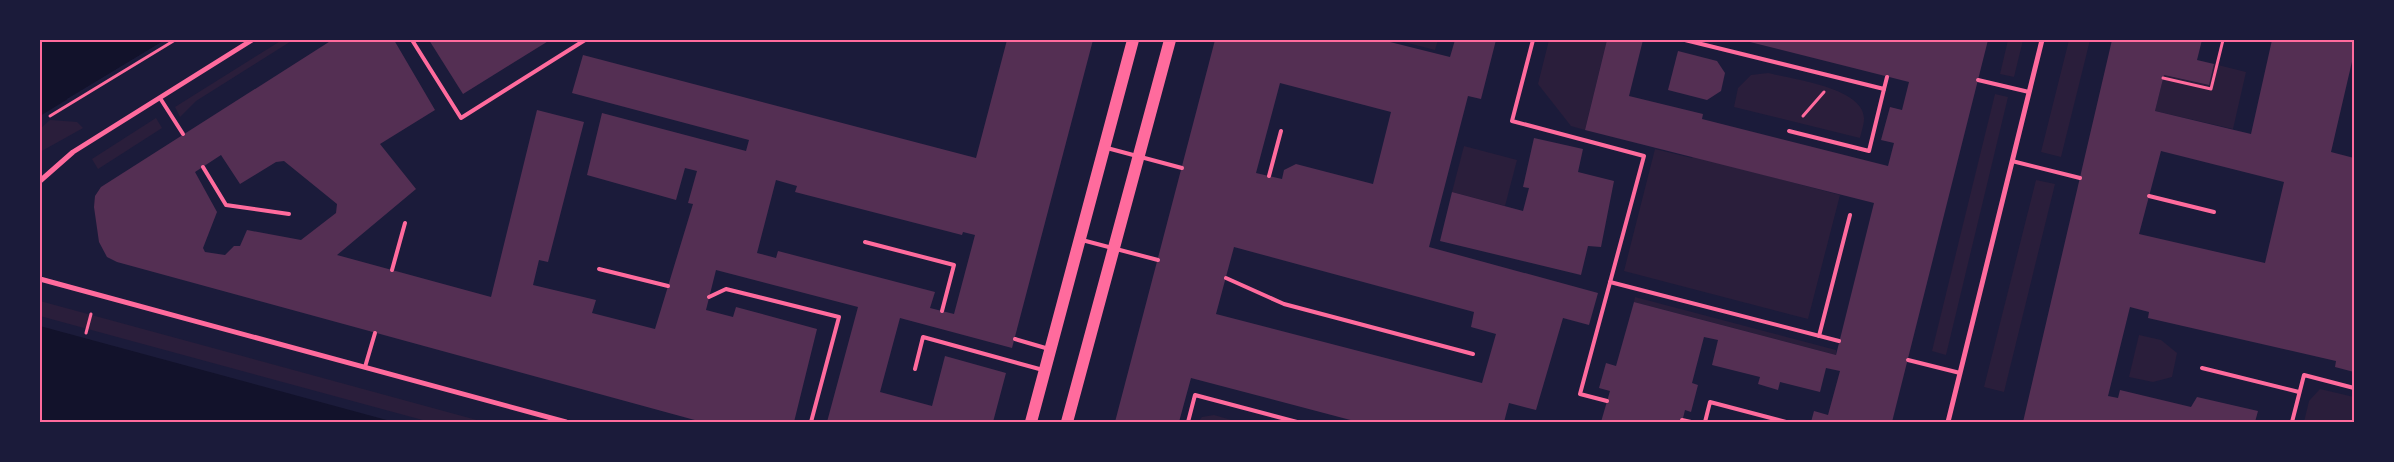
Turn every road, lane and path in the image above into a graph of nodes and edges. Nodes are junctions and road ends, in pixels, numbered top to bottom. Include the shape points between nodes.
1 (175, 40) edge
2 (252, 40) edge
3 (412, 40) edge
4 (585, 40) edge
5 (1133, 40) edge
6 (1170, 40) edge
7 (1533, 40) edge
8 (1685, 40) edge
9 (2042, 40) edge
10 (2223, 40) edge
11 (1887, 77) dead end
12 (1836, 78) junction
13 (2163, 78) dead end
14 (1978, 80) dead end
15 (1884, 89) junction
16 (2029, 92) junction
17 (160, 98) junction
18 (50, 116) dead end
19 (1789, 131) joint
20 (1281, 132) dead end
21 (183, 134) dead end
22 (1104, 148) junction
23 (1138, 157) junction
24 (2012, 161) junction
25 (203, 167) dead end
26 (1182, 168) dead end
27 (1269, 176) dead end
28 (2080, 178) dead end
29 (40, 181) edge
30 (2149, 196) dead end
31 (2214, 212) dead end
32 (289, 214) dead end
33 (1850, 215) dead end
34 (404, 223) dead end
35 (1080, 239) junction
36 (865, 242) dead end
37 (1114, 248) junction
38 (1158, 260) dead end
39 (599, 269) dead end
40 (392, 270) dead end
41 (1226, 278) dead end
42 (40, 279) edge
43 (1610, 282) junction
44 (668, 286) dead end
45 (709, 296) dead end
46 (942, 311) dead end
47 (91, 314) dead end
48 (86, 333) dead end
49 (375, 333) dead end
50 (1819, 336) junction
51 (1015, 339) dead end
52 (1839, 341) dead end
53 (1051, 349) junction
54 (1473, 354) dead end
55 (1908, 360) dead end
56 (365, 367) junction
57 (2202, 368) dead end
58 (915, 369) dead end
59 (1045, 370) junction
60 (1960, 373) junction
61 (2354, 388) edge
62 (2299, 392) junction
63 (1607, 401) dead end
64 (1682, 420) dead end
65 (566, 422) edge
66 (811, 422) edge
67 (1031, 422) edge
68 (1067, 422) edge
69 (1188, 422) edge
70 (1297, 422) edge
71 (1691, 422) edge
72 (1705, 422) edge
73 (1786, 422) edge
74 (1948, 422) edge
75 (2292, 422) edge

1 - 18 path
2 - 17 street
3 - 4 lane via 460,118
5 - 22 main road
6 - 23 main road
7 - 43 lane via 1512,121 1644,156
8 - 12 lane
9 - 16 street
10 - 13 path via 2211,89
11 - 15 lane
12 - 15 lane
12 - 19 path
14 - 16 lane
15 - 19 lane via 1869,151
16 - 24 street
17 - 21 lane
17 - 29 street via 73,152
20 - 27 lane
22 - 23 lane
22 - 35 main road
23 - 26 lane
23 - 37 main road
24 - 28 lane
24 - 60 street
25 - 32 lane via 226,204
30 - 31 lane
33 - 50 lane
34 - 40 lane
35 - 37 lane
35 - 53 main road
36 - 46 lane via 954,265
37 - 38 lane
37 - 68 main road
39 - 44 lane
41 - 54 lane via 1284,304
42 - 56 street
43 - 50 lane
43 - 63 lane via 1580,394
45 - 66 lane via 726,289 839,318
47 - 48 path
49 - 56 lane
50 - 52 lane
51 - 53 lane
53 - 59 main road
55 - 60 lane
56 - 65 street
57 - 62 lane
58 - 59 lane via 923,337
59 - 67 main road
60 - 74 street
61 - 62 lane via 2304,375
62 - 75 lane
64 - 71 lane
69 - 70 lane via 1195,395
72 - 73 lane via 1710,402

